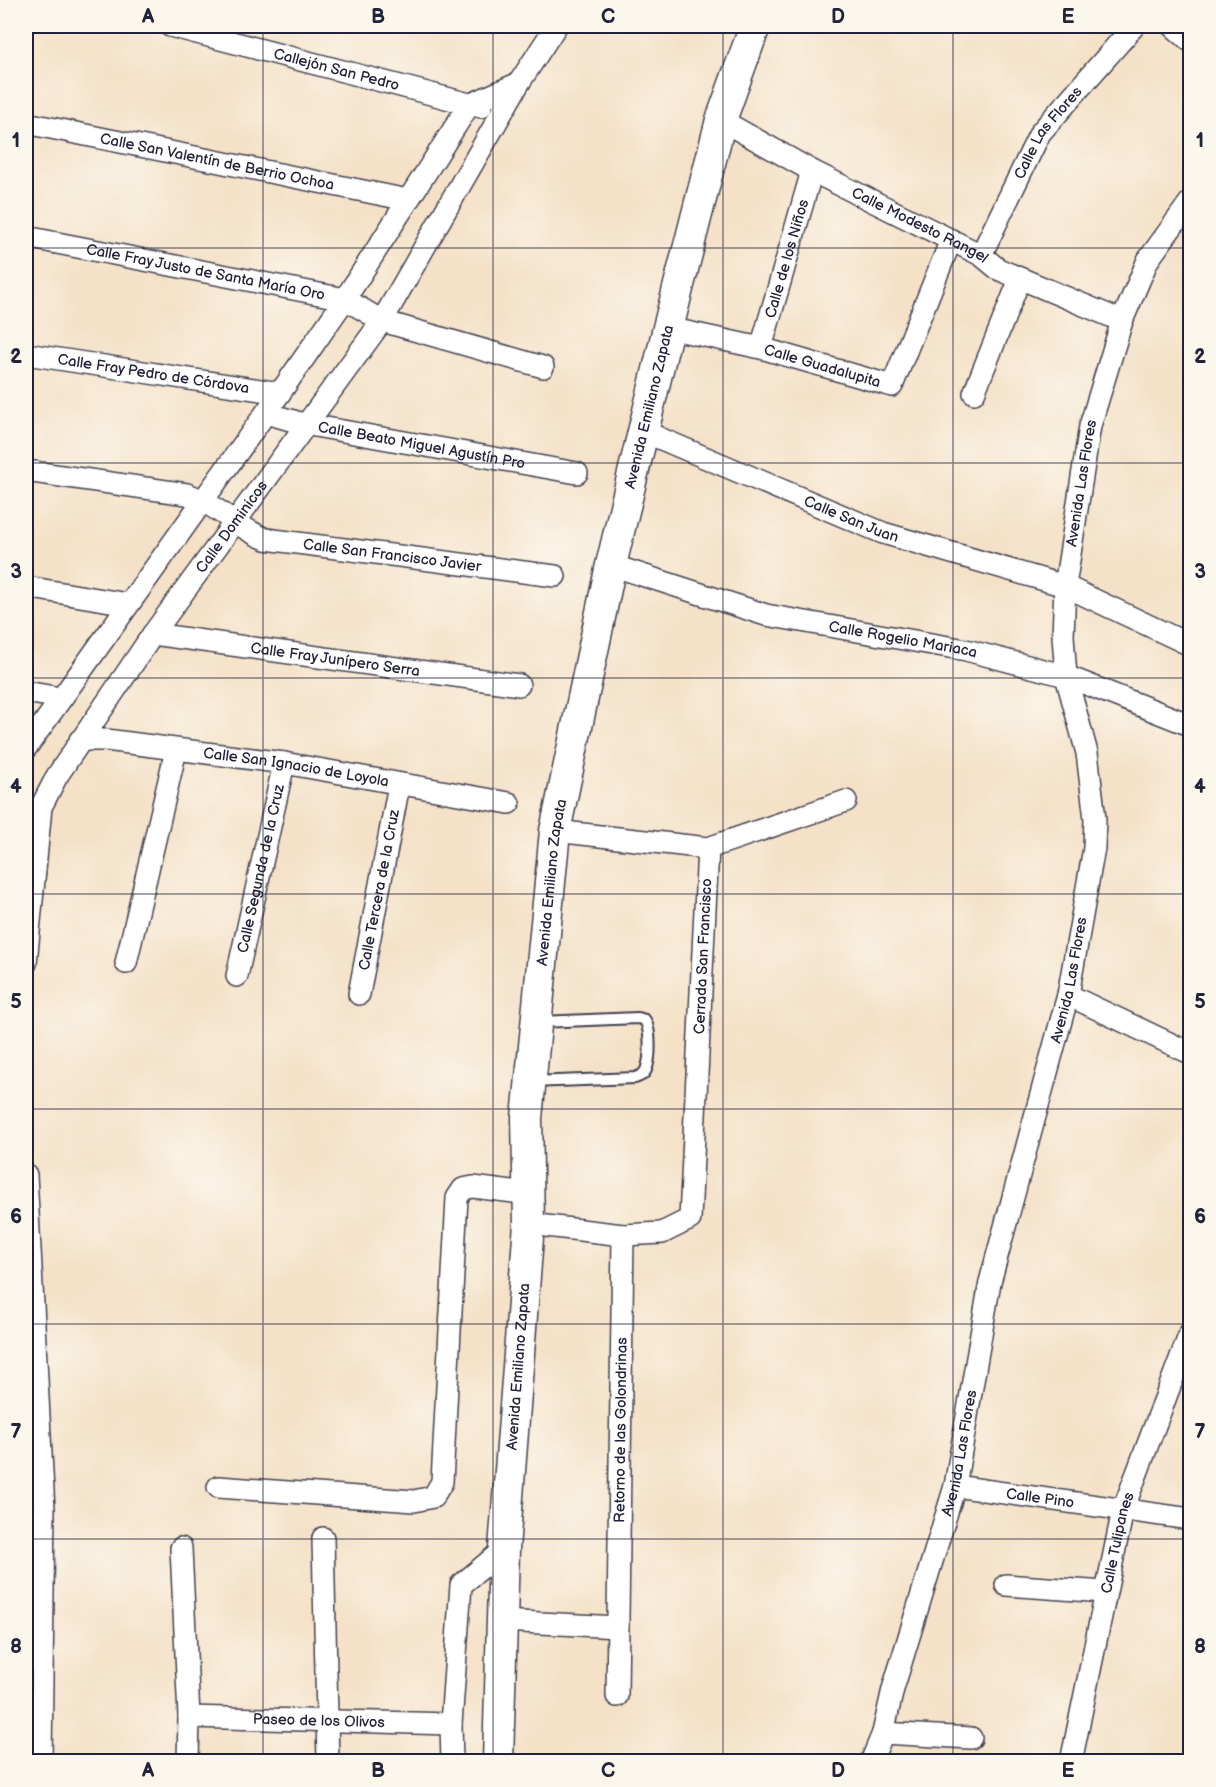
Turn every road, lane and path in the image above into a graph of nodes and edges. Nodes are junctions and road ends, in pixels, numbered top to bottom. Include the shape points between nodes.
1 (170, 26) edge
2 (556, 26) edge
3 (755, 26) edge
4 (1134, 26) edge
5 (1173, 26) edge
6 (1191, 41) edge
7 (519, 83) junction
8 (469, 105) junction
9 (505, 111) junction
10 (721, 120) junction
11 (26, 123) edge
12 (812, 171) junction
13 (408, 200) junction
14 (1191, 202) edge
15 (26, 237) edge
16 (951, 240) junction
17 (981, 255) junction
18 (1020, 279) junction
19 (345, 299) junction
20 (382, 321) junction
21 (1122, 321) junction
22 (668, 328) junction
23 (761, 348) junction
24 (26, 354) edge
25 (543, 367) dead end
26 (280, 393) junction
27 (974, 393) dead end
28 (266, 413) junction
29 (304, 424) junction
30 (645, 432) junction
31 (26, 471) edge
32 (577, 472) dead end
33 (204, 500) junction
34 (232, 522) junction
35 (611, 565) junction
36 (555, 576) dead end
37 (1065, 586) junction
38 (26, 587) edge
39 (128, 604) junction
40 (153, 634) junction
41 (1191, 645) edge
42 (1066, 676) junction
43 (519, 685) dead end
44 (26, 692) edge
45 (60, 698) junction
46 (1191, 725) edge
47 (80, 740) junction
48 (26, 748) edge
49 (176, 750) junction
50 (284, 763) junction
51 (399, 785) junction
52 (846, 801) dead end
53 (509, 803) dead end
54 (555, 831) junction
55 (708, 848) junction
56 (28, 918) edge
57 (26, 963) edge
58 (126, 963) dead end
59 (237, 976) dead end
60 (358, 994) dead end
61 (1068, 995) junction
62 (536, 1023) junction
63 (1191, 1053) edge
64 (531, 1082) junction
65 (26, 1175) edge
66 (529, 1194) junction
67 (529, 1224) junction
68 (623, 1235) junction
69 (1191, 1333) edge
70 (32, 1383) edge
71 (955, 1486) junction
72 (218, 1487) dead end
73 (1123, 1510) junction
74 (1191, 1519) edge
75 (323, 1538) dead end
76 (181, 1548) dead end
77 (504, 1549) junction
78 (1006, 1585) dead end
79 (1105, 1592) junction
80 (501, 1621) junction
81 (618, 1627) junction
82 (617, 1696) dead end
83 (189, 1717) junction
84 (33, 1719) edge
85 (328, 1721) junction
86 (451, 1724) junction
87 (883, 1733) junction
88 (971, 1738) dead end
89 (41, 1761) edge
90 (188, 1761) edge
91 (328, 1761) edge
92 (452, 1761) edge
93 (498, 1761) edge
94 (871, 1761) edge
95 (1071, 1761) edge

1 - 8 street, Callejón San Pedro
2 - 7 street, Calle Dominicos
3 - 10 main road, Avenida Emiliano Zapata
4 - 17 street, Calle Las Flores via 1040,133
5 - 6 street
7 - 8 street
7 - 9 street, Calle Dominicos
8 - 9 street, Callejón San Pedro
8 - 13 street
9 - 20 street, Calle Dominicos
10 - 12 street, Calle Modesto Rangel
10 - 22 main road, Avenida Emiliano Zapata
11 - 13 street, Calle San Valentín de Berrio Ochoa
12 - 16 street, Calle Modesto Rangel
12 - 23 street, Calle de los Niños
13 - 19 street
14 - 21 street, Avenida Las Flores via 1148,260
15 - 19 street, Calle Fray Justo de Santa María Oro
16 - 17 street, Calle Modesto Rangel
16 - 23 street, Calle Guadalupita via 892,386
17 - 18 street, Calle Modesto Rangel via 998,269
18 - 21 street, Calle Modesto Rangel
18 - 27 street
19 - 20 street, Calle Fray Justo de Santa María Oro
19 - 26 street
20 - 25 street, Calle Fray Justo de Santa María Oro
20 - 29 street, Calle Dominicos
21 - 37 street, Avenida Las Flores via 1090,426
22 - 23 street, Calle Guadalupita
22 - 30 main road, Avenida Emiliano Zapata
24 - 26 street, Calle Fray Pedro de Córdova
26 - 28 street
28 - 29 street, Calle Beato Miguel Agustín Pro
28 - 33 street
29 - 32 street, Calle Beato Miguel Agustín Pro
29 - 34 street, Calle Dominicos
30 - 35 main road, Avenida Emiliano Zapata
30 - 37 street, Calle San Juan via 883,533
31 - 33 street via 187,494
33 - 34 street, Calle San Francisco Javier
33 - 39 street
34 - 36 street, Calle San Francisco Javier via 266,538
34 - 40 street, Calle Dominicos
35 - 42 street, Calle Rogelio Mariaca via 766,615 966,650
35 - 54 main road, Avenida Emiliano Zapata
37 - 41 street, Calle San Juan
37 - 42 street, Avenida Las Flores
38 - 39 street
39 - 45 street
40 - 43 street, Calle Fray Junípero Serra
40 - 47 street, Calle Dominicos
42 - 46 street, Calle Rogelio Mariaca
42 - 61 street, Avenida Las Flores via 1087,753 1095,819 1094,848
44 - 45 street
45 - 48 street
47 - 49 street, Calle San Ignacio de Loyola
47 - 56 street, Calle Dominicos via 41,807
49 - 50 street, Calle San Ignacio de Loyola
49 - 58 street
50 - 51 street, Calle San Ignacio de Loyola
50 - 59 street, Calle Segunda de la Cruz
51 - 53 street, Calle San Ignacio de Loyola
51 - 60 street, Calle Tercera de la Cruz
52 - 55 street
54 - 55 street
54 - 62 main road, Avenida Emiliano Zapata
55 - 68 street, Cerrada San Francisco via 690,1219 662,1233
56 - 57 street, Calle Dominicos
61 - 63 street
61 - 71 street, Avenida Las Flores via 990,1281
62 - 64 main road, Avenida Emiliano Zapata
62 - 64 lane via 645,1020 649,1028 647,1069 635,1077
64 - 66 main road, Avenida Emiliano Zapata via 527,1118
65 - 70 street
66 - 67 main road, Avenida Emiliano Zapata
66 - 72 street via 473,1187 463,1189 457,1198 442,1482 433,1497 414,1501
67 - 68 street
67 - 77 main road, Avenida Emiliano Zapata
68 - 81 street, Retorno de las Golondrinas
69 - 73 street, Calle Tulipanes
70 - 84 street via 44,1509
71 - 73 street, Calle Pino
71 - 87 street, Avenida Las Flores
73 - 74 street, Calle Pino
73 - 79 street, Calle Tulipanes
75 - 85 street
76 - 83 street
77 - 80 main road, Avenida Emiliano Zapata
77 - 86 street via 461,1585
78 - 79 street
79 - 95 street, Calle Tulipanes
80 - 81 street
80 - 93 main road, Avenida Emiliano Zapata
81 - 82 street, Retorno de las Golondrinas
83 - 85 street, Paseo de los Olivos
83 - 90 street
84 - 89 street
85 - 86 street, Paseo de los Olivos
85 - 91 street
86 - 92 street
87 - 88 street
87 - 94 street, Avenida Las Flores

